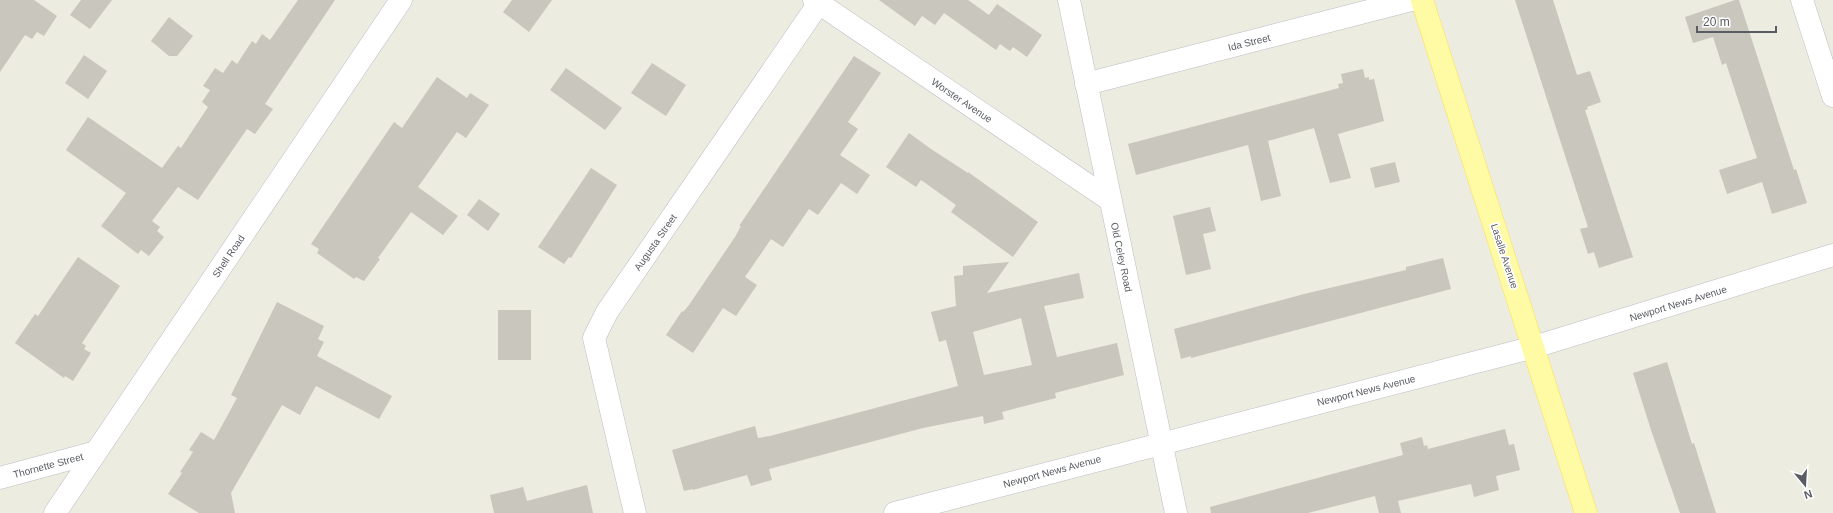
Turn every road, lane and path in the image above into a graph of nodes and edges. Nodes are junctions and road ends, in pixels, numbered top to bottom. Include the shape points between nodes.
1 (401, 0) edge
2 (1069, 0) edge
3 (1411, 0) edge
4 (1422, 0) edge
5 (1802, 0) edge
6 (818, 1) edge
7 (1086, 84) junction
8 (1833, 96) edge
9 (1110, 200) junction
10 (1833, 255) edge
11 (1534, 347) junction
12 (1161, 443) junction
13 (96, 452) junction
14 (0, 478) edge
15 (55, 513) edge
16 (635, 513) edge
17 (895, 513) edge
18 (1176, 513) edge
19 (1586, 513) edge

1 - 13 street, Shell Road
2 - 7 street, Old Celey Road
3 - 7 street, Ida Street
4 - 11 main road, Lasalle Avenue
5 - 8 street
6 - 9 street, Worster Avenue
6 - 16 street, Augusta Street via 607,312 594,338
7 - 9 street, Old Celey Road
9 - 12 street, Old Celey Road
10 - 11 street, Newport News Avenue
11 - 12 street, Newport News Avenue
11 - 19 main road, Lasalle Avenue
12 - 17 street, Newport News Avenue
12 - 18 street, Old Celey Road
13 - 14 street, Thornette Street
13 - 15 street, Shell Road

